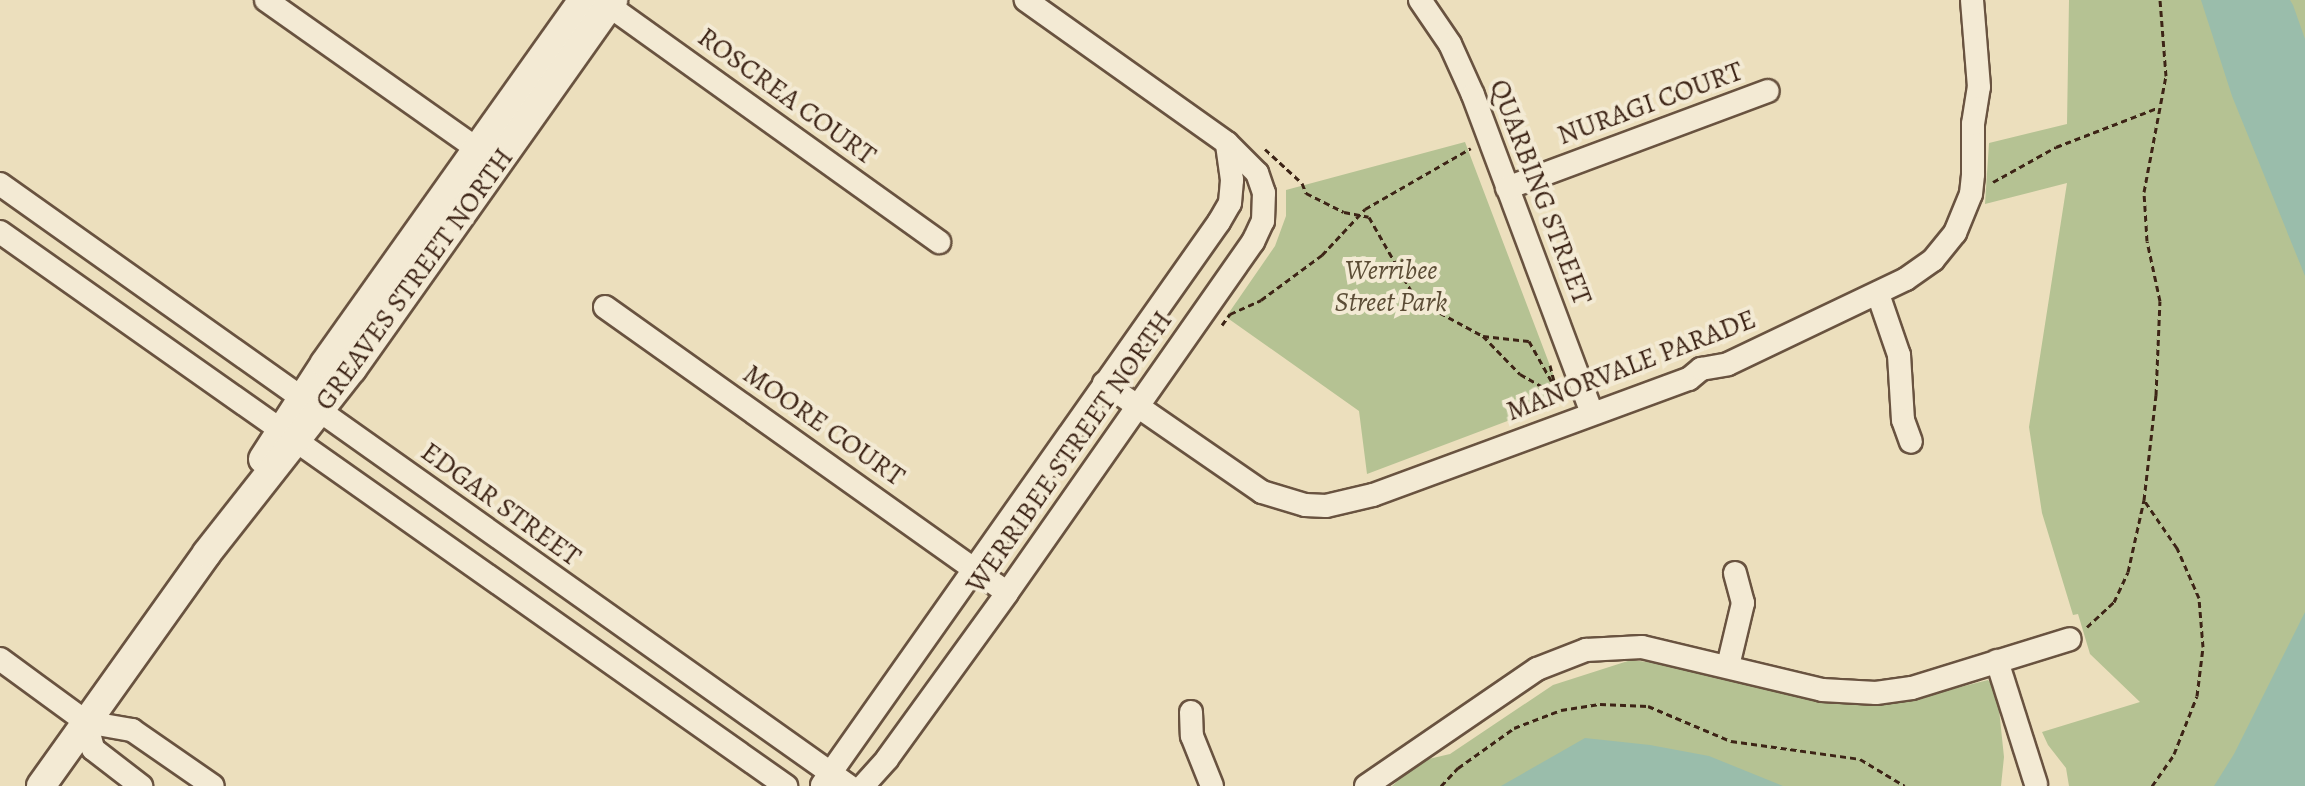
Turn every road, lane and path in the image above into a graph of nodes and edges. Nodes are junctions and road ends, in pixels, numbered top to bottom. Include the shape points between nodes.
1 (266, 0) edge
2 (1026, 0) edge
3 (1420, 0) edge
4 (1972, 0) edge
5 (2160, 0) edge
6 (601, 2) edge
7 (1768, 91) dead end
8 (2157, 108) junction
9 (1486, 130) junction
10 (1227, 143) junction
11 (1265, 149) dead end
12 (487, 156) junction
13 (0, 184) edge
14 (1507, 188) junction
15 (1971, 194) junction
16 (1362, 213) junction
17 (0, 232) edge
18 (939, 242) dead end
19 (120, 268) junction
20 (1878, 294) junction
21 (100, 302) junction
22 (605, 307) dead end
23 (1221, 327) dead end
24 (1483, 336) junction
25 (1104, 383) junction
26 (1558, 396) junction
27 (310, 405) junction
28 (1137, 408) junction
29 (1592, 413) junction
30 (290, 434) junction
31 (1911, 442) dead end
32 (2144, 500) junction
33 (974, 568) junction
34 (1735, 573) dead end
35 (1007, 593) junction
36 (2070, 639) joint
37 (0, 659) edge
38 (1997, 661) junction
39 (1728, 666) junction
40 (1191, 712) dead end
41 (86, 722) junction
42 (825, 780) edge
43 (2036, 784) dead end
44 (41, 786) edge
45 (141, 786) edge
46 (213, 786) edge
47 (786, 786) edge
48 (849, 786) edge
49 (863, 786) edge
50 (1212, 786) edge
51 (1366, 786) edge
52 (1441, 786) edge
53 (1905, 786) edge
54 (2152, 786) edge

1 - 12 street
2 - 10 street, WERRIBEE STREET NORTH
3 - 9 street, QUARBING STREET via 1450,44
4 - 15 street, MANORVALE PARADE via 1979,87 1973,113
5 - 8 path via 2166,76
6 - 12 street, GREAVES STREET NORTH
6 - 18 street, ROSCREA COURT
7 - 14 street, NURAGI COURT
8 - 15 path via 2056,147
8 - 32 path via 2144,192 2147,241 2160,301
9 - 14 street, QUARBING STREET
9 - 16 path via 1468,135 1472,147
10 - 25 street, WERRIBEE STREET NORTH via 1230,203
10 - 28 street, WERRIBEE STREET NORTH via 1257,173 1264,193 1263,221
11 - 16 path via 1306,193 1344,212
12 - 27 street, GREAVES STREET NORTH
13 - 19 street, EDGAR STREET
14 - 29 street, QUARBING STREET
15 - 20 street, MANORVALE PARADE via 1944,247 1922,270
16 - 23 path via 1322,255 1261,300 1230,314
16 - 24 path via 1378,229 1415,297
17 - 21 street
19 - 21 street
19 - 27 street, EDGAR STREET
20 - 29 street, MANORVALE PARADE via 1728,364 1701,369 1689,379
20 - 31 street via 1899,355 1903,420
21 - 30 street
22 - 33 street, MOORE COURT
24 - 26 path via 1520,374
24 - 26 path via 1529,341
25 - 28 street, MANORVALE PARADE
25 - 33 street, WERRIBEE STREET NORTH
26 - 29 path
27 - 30 street, GREAVES STREET NORTH
27 - 42 street, EDGAR STREET
28 - 29 street, MANORVALE PARADE via 1262,492 1326,506 1373,495
28 - 35 street, WERRIBEE STREET NORTH
30 - 41 street, GREAVES STREET NORTH
30 - 47 street
32 - 36 path via 2128,572 2114,602
32 - 54 path via 2177,548 2199,598 2203,647 2197,696 2174,754
33 - 35 street, MOORE COURT
33 - 42 street, WERRIBEE STREET NORTH
34 - 39 street via 1743,603
35 - 49 street, WERRIBEE STREET NORTH
36 - 38 street
37 - 41 street
38 - 39 street via 1912,688 1876,693 1822,690
38 - 43 street
39 - 51 street via 1642,647 1586,650 1557,659
40 - 50 street via 1192,736
41 - 44 street, GREAVES STREET NORTH
41 - 45 street via 93,749
41 - 46 street via 139,733
42 - 48 street, EDGAR STREET
52 - 53 path via 1514,728 1561,710 1600,704 1648,706 1731,741 1860,759

